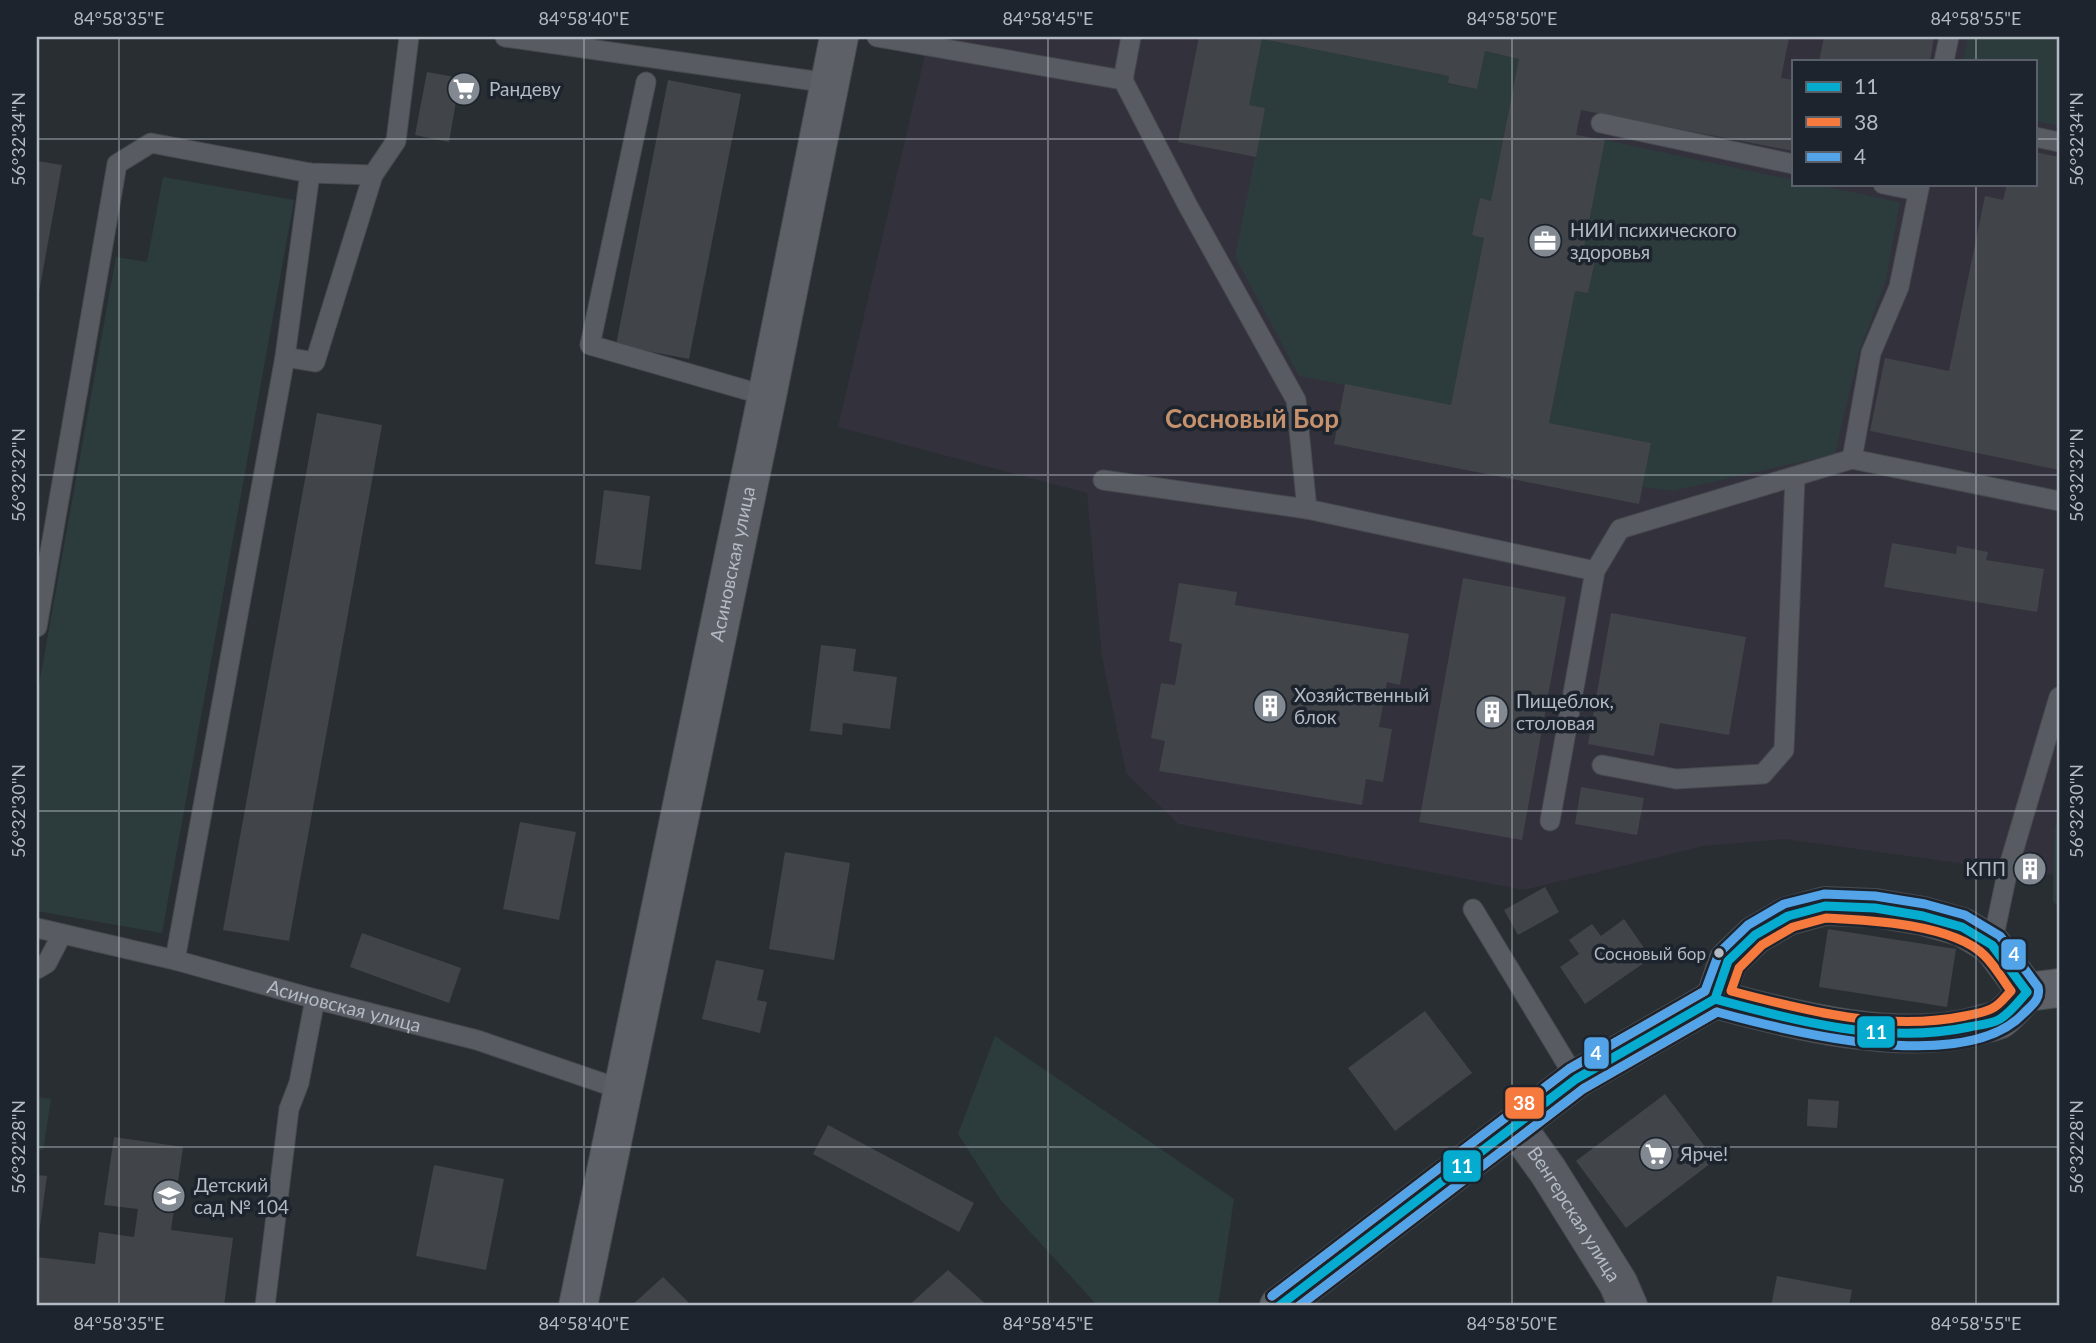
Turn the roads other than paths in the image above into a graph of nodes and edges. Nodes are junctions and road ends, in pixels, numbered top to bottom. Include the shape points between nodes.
1 (409, 37) edge
2 (505, 37) edge
3 (839, 37) edge
4 (877, 37) edge
5 (1131, 37) edge
6 (1949, 37) edge
7 (1944, 60) edge
8 (1123, 80) junction
9 (646, 82) dead end
10 (829, 83) junction
11 (1601, 123) dead end
12 (2036, 136) edge
13 (2059, 142) edge
14 (1792, 164) edge
15 (310, 173) junction
16 (373, 175) junction
17 (1919, 187) edge
18 (285, 357) junction
19 (767, 396) junction
20 (1852, 459) junction
21 (1795, 477) junction
22 (1103, 480) dead end
23 (2059, 501) edge
24 (1307, 509) junction
25 (1595, 571) junction
26 (37, 627) edge
27 (2059, 697) edge
28 (1602, 765) dead end
29 (1550, 821) dead end
30 (1473, 909) dead end
31 (37, 928) edge
32 (62, 933) junction
33 (1992, 945) junction
34 (176, 960) junction
35 (37, 969) edge
36 (2043, 990) edge
37 (315, 999) junction
38 (1715, 999) junction
39 (1576, 1079) junction
40 (623, 1090) junction
41 (1515, 1125) junction
42 (265, 1306) edge
43 (578, 1306) edge
44 (1279, 1306) edge
45 (1628, 1306) edge

1 - 16 lane via 396,141
2 - 10 lane
3 - 10 street, Асиновская улица
4 - 8 lane
5 - 8 lane
6 - 7 lane
8 - 24 lane via 1296,400
9 - 19 lane via 590,345
10 - 19 street, Асиновская улица
11 - 14 lane
12 - 13 lane
15 - 16 lane
15 - 18 lane
15 - 26 lane via 151,143 117,164
16 - 18 lane via 315,362
17 - 20 lane via 1899,287 1871,353
18 - 34 lane
19 - 40 street, Асиновская улица
20 - 21 lane
20 - 23 lane
21 - 25 lane via 1620,529
21 - 28 lane via 1784,750 1763,774 1676,779
22 - 24 lane
24 - 25 lane
25 - 29 lane
27 - 33 lane via 2008,869
30 - 39 lane
31 - 32 lane, Асиновская улица
32 - 34 lane, Асиновская улица
32 - 35 lane via 47,963
33 - 36 street
33 - 38 street via 1962,927 1923,916 1825,906 1788,916 1755,935 1728,961
34 - 37 lane, Асиновская улица
36 - 38 street via 2000,1019 1957,1032 1826,1026
37 - 40 lane, Асиновская улица via 477,1040
37 - 42 lane via 299,1083 289,1109
38 - 39 street
39 - 41 street
40 - 43 street, Асиновская улица
41 - 44 street
41 - 45 street, Венгерская улица via 1618,1283

